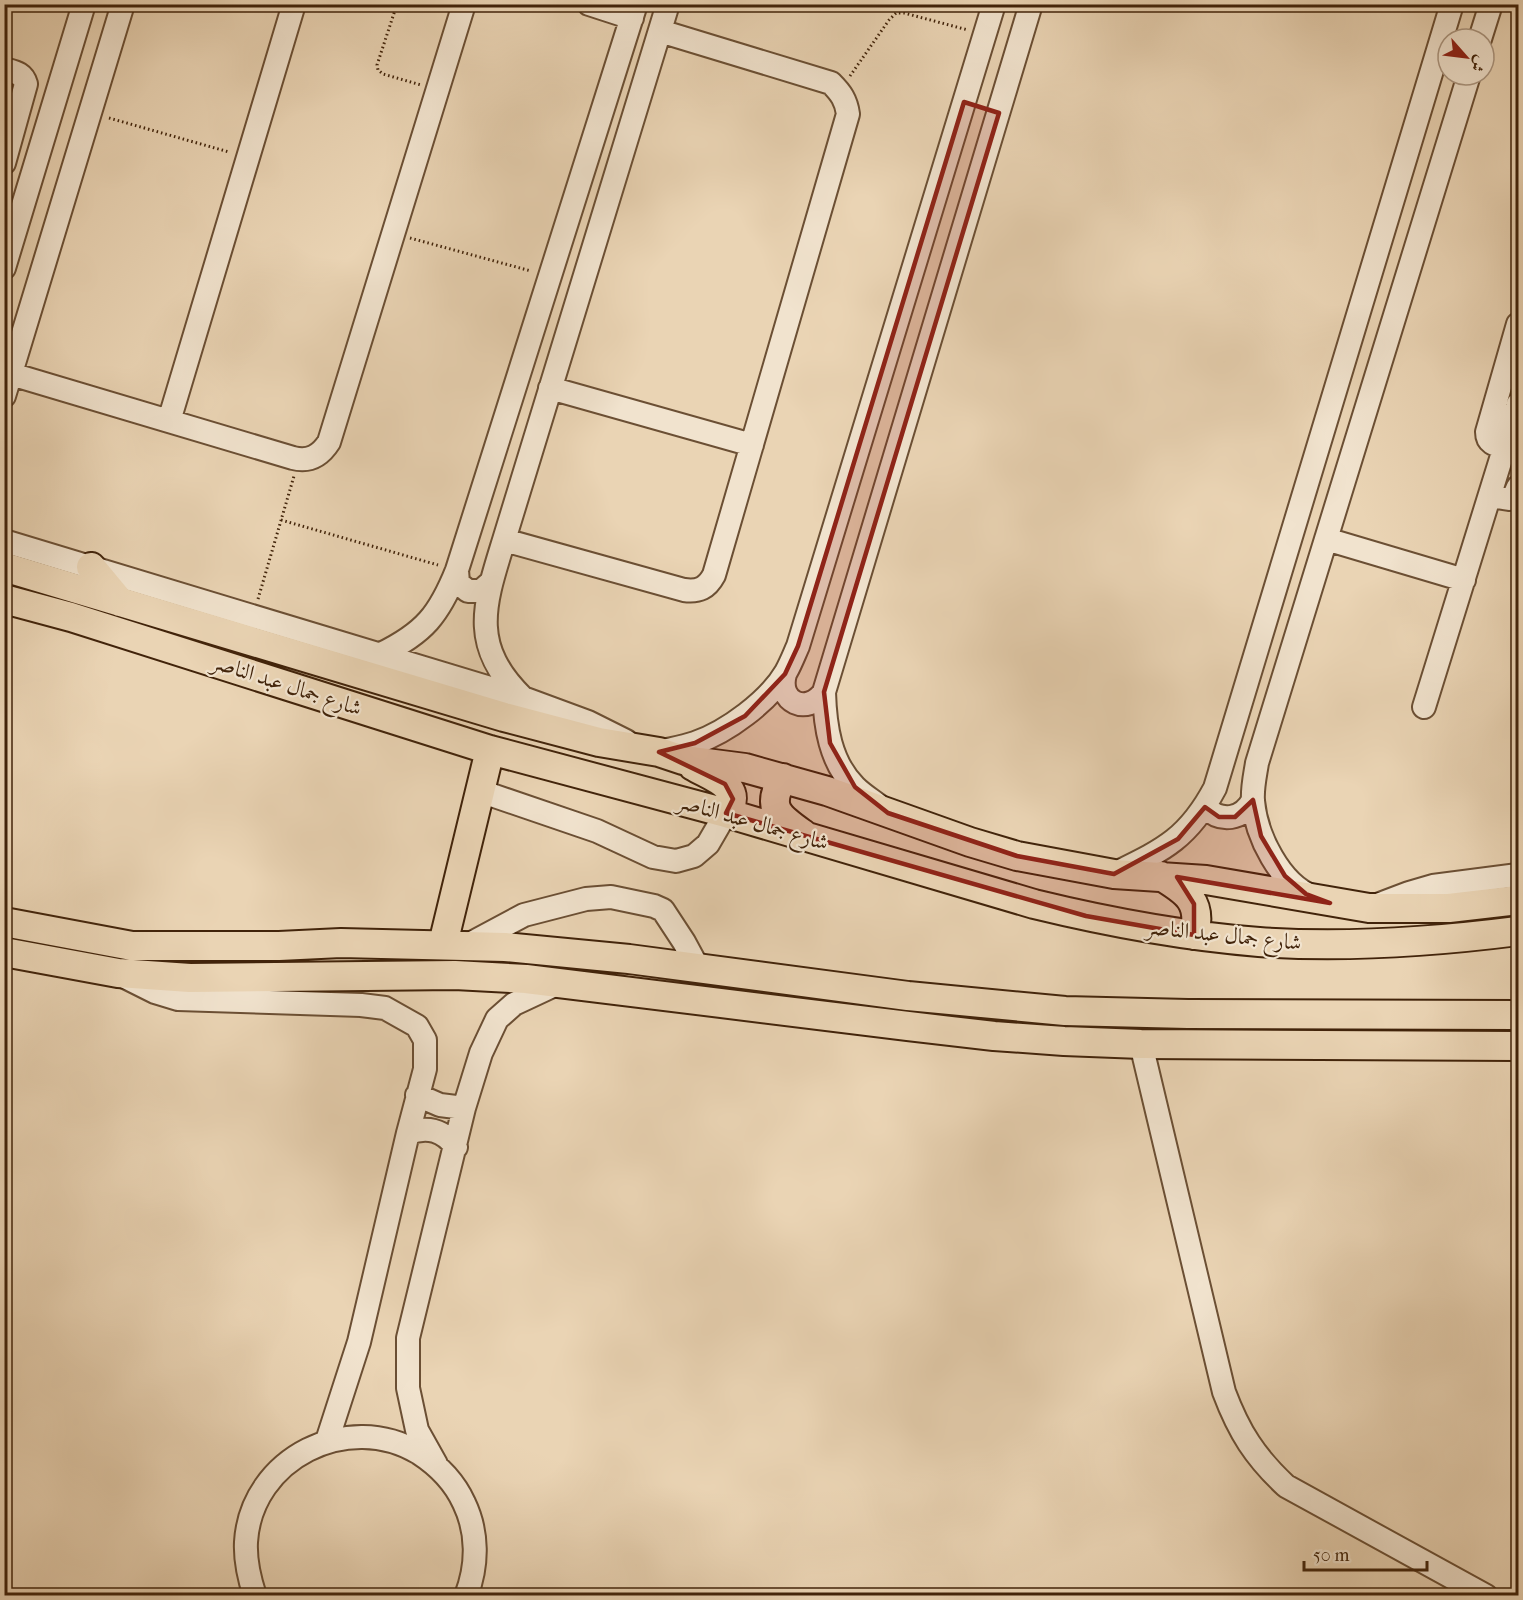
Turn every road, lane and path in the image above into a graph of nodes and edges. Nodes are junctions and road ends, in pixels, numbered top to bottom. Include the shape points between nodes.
1 (84, 4) edge
2 (123, 4) edge
3 (294, 4) edge
4 (397, 4) edge
5 (464, 4) edge
6 (589, 4) edge
7 (668, 4) edge
8 (994, 4) edge
9 (1031, 4) edge
10 (1452, 4) edge
11 (1491, 4) edge
12 (634, 11) edge
13 (1484, 27) edge
14 (660, 31) junction
15 (984, 35) junction
16 (4, 69) edge
17 (61, 81) junction
18 (1465, 87) edge
19 (437, 89) junction
20 (97, 90) junction
21 (840, 91) junction
22 (1426, 94) junction
23 (964, 102) junction
24 (1459, 105) junction
25 (999, 112) junction
26 (90, 113) junction
27 (248, 158) junction
28 (4, 163) edge
29 (584, 168) junction
30 (615, 177) junction
31 (393, 233) junction
32 (4, 268) edge
33 (550, 276) junction
34 (1518, 324) edge
35 (11, 374) junction
36 (550, 388) junction
37 (4, 396) edge
38 (1518, 404) edge
39 (169, 421) junction
40 (752, 446) junction
41 (1505, 447) junction
42 (298, 460) junction
43 (1518, 487) edge
44 (1490, 496) junction
45 (1300, 512) junction
46 (281, 520) junction
47 (1329, 530) junction
48 (504, 540) junction
49 (4, 541) edge
50 (4, 567) edge
51 (91, 567) junction
52 (457, 570) junction
53 (1464, 580) junction
54 (490, 583) junction
55 (4, 599) edge
56 (120, 602) junction
57 (254, 616) junction
58 (381, 654) junction
59 (785, 674) junction
60 (824, 692) junction
61 (523, 698) junction
62 (1424, 707) dead end
63 (490, 750) junction
64 (662, 754) junction
65 (783, 778) junction
66 (480, 791) junction
67 (1253, 800) junction
68 (1205, 807) junction
69 (726, 813) junction
70 (888, 813) junction
71 (811, 839) junction
72 (1114, 874) junction
73 (1518, 874) edge
74 (1160, 876) junction
75 (1518, 900) edge
76 (1330, 903) junction
77 (1369, 908) junction
78 (4, 922) edge
79 (1518, 931) edge
80 (1194, 935) junction
81 (456, 944) junction
82 (4, 952) edge
83 (699, 968) junction
84 (118, 973) junction
85 (562, 982) junction
86 (1065, 1011) junction
87 (1518, 1015) edge
88 (1064, 1041) junction
89 (1141, 1044) junction
90 (1518, 1046) edge
91 (417, 1095) junction
92 (465, 1108) junction
93 (408, 1133) junction
94 (456, 1147) junction
95 (327, 1441) junction
96 (436, 1464) junction
97 (255, 1596) edge
98 (466, 1596) edge
99 (1486, 1596) edge

1 - 17 street
2 - 20 street
3 - 27 street
4 - 19 path via 378,70
5 - 19 street
6 - 12 street
7 - 14 street
8 - 15 street
9 - 25 street
10 - 22 street
11 - 13 street
12 - 29 street
14 - 21 street via 819,78
14 - 30 street
15 - 21 path via 896,13
15 - 23 street
16 - 28 street via 18,73 26,84
17 - 20 street
17 - 32 street
18 - 24 street
19 - 31 street
20 - 26 street
21 - 40 street via 846,102 846,126
22 - 24 street
22 - 45 street
23 - 25 street
23 - 59 street via 811,606
24 - 47 street
25 - 60 street
26 - 27 path
26 - 35 street
27 - 39 street
29 - 30 street
29 - 33 street
30 - 36 street
31 - 33 path
31 - 42 street via 329,442 317,456
33 - 52 street
34 - 41 street via 1487,432 1491,443
35 - 37 street
35 - 39 street
36 - 40 street
36 - 48 street
38 - 41 street
39 - 42 street
40 - 48 street via 714,575 702,589 684,590
41 - 44 street
42 - 46 path
43 - 44 street via 1509,499
44 - 53 street
45 - 47 street
45 - 68 street via 1223,766
46 - 52 path
46 - 57 path
47 - 53 street
47 - 67 street via 1257,763
48 - 54 street
49 - 51 street
50 - 56 main road, شارع جمال عبد الناصر
51 - 56 main road
51 - 57 street
52 - 54 street via 458,583 468,591 481,591
52 - 58 street via 434,615 419,631
53 - 62 street
54 - 61 street via 485,607 489,648 497,667
55 - 63 main road, شارع جمال عبد الناصر
56 - 64 main road, شارع جمال عبد الناصر via 504,717
57 - 58 street
58 - 61 street
59 - 60 street via 784,688 792,701 814,703
59 - 64 street via 745,716 695,743
60 - 70 street via 828,735 840,766 855,787
61 - 64 street
63 - 66 main road
63 - 69 main road, شارع جمال عبد الناصر
64 - 65 main road, شارع جمال عبد الناصر
64 - 69 main road via 725,784 733,799
65 - 70 main road, شارع جمال عبد الناصر
65 - 71 main road via 775,795 779,815
66 - 69 street via 597,831 653,857 676,861 694,856 708,844
66 - 81 main road
67 - 68 street via 1235,817 1219,817
67 - 76 street via 1261,836 1285,876 1306,894
68 - 72 street via 1178,839
69 - 71 main road, شارع جمال عبد الناصر
70 - 72 main road, شارع جمال عبد الناصر via 1017,856
71 - 80 main road, شارع جمال عبد الناصر via 1034,904
72 - 74 main road, شارع جمال عبد الناصر
73 - 77 street via 1433,886
74 - 76 main road, شارع جمال عبد الناصر via 1206,880
74 - 80 main road via 1180,888 1194,904
75 - 77 main road, شارع جمال عبد الناصر via 1449,908
76 - 77 main road, شارع جمال عبد الناصر
78 - 81 main road via 132,946
79 - 80 main road, شارع جمال عبد الناصر via 1364,944 1259,942
81 - 83 main road
81 - 83 street via 524,915 586,899 611,897 663,910
82 - 84 main road
83 - 86 main road via 908,996
84 - 85 main road via 220,979 455,975
84 - 91 street via 178,999 385,1008 417,1026 425,1040 425,1069
85 - 88 main road via 896,1025
85 - 92 street via 514,1004 497,1019 481,1053
86 - 87 main road
86 - 88 main road
88 - 89 main road
89 - 90 main road
89 - 99 street via 1224,1392 1248,1444 1286,1486
91 - 92 street via 440,1105
91 - 93 street
92 - 94 street
93 - 94 street via 418,1129 440,1132
93 - 95 street via 359,1342
94 - 96 street via 408,1338 408,1388 417,1430
95 - 96 street via 365,1436 403,1444
95 - 97 street via 288,1463 271,1479 254,1508 246,1541 248,1575
96 - 98 street via 457,1488 471,1518 475,1549

